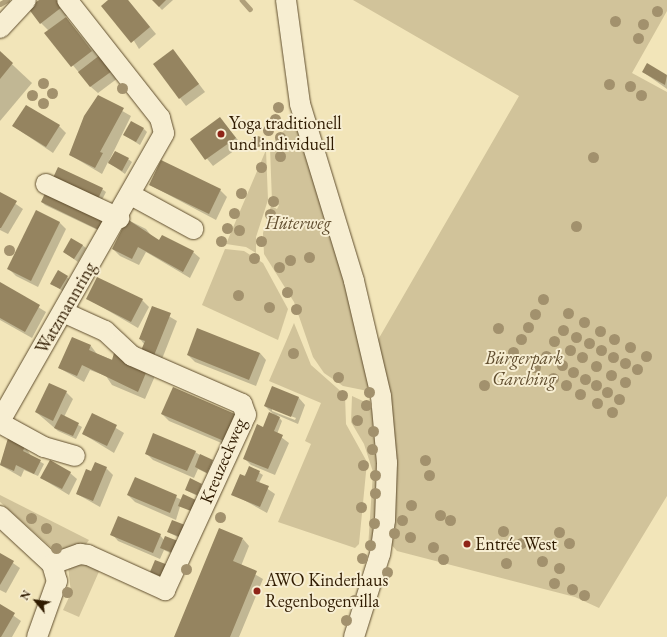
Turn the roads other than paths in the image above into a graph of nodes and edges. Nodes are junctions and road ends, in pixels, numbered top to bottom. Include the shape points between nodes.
1 (26, 0) edge
2 (286, 0) edge
3 (74, 2) edge
4 (0, 28) edge
5 (46, 184) dead end
6 (131, 195) junction
7 (119, 218) junction
8 (193, 230) dead end
9 (63, 312) junction
10 (0, 422) edge
11 (76, 456) dead end
12 (0, 516) edge
13 (52, 564) junction
14 (37, 637) edge
15 (354, 637) edge

1 - 4 street
2 - 15 street via 300,104 354,280 381,396 387,463 385,520 380,554
3 - 6 street, Watzmannring via 160,118 164,133
5 - 7 street
6 - 7 street, Watzmannring
6 - 8 street
7 - 9 street, Watzmannring
9 - 10 street, Watzmannring
9 - 13 street, Kreuzeckweg via 105,331 132,356 242,404 246,415 165,590 88,555 80,554
10 - 11 street, Watzmannring via 44,447
12 - 13 street
13 - 14 street via 57,581

